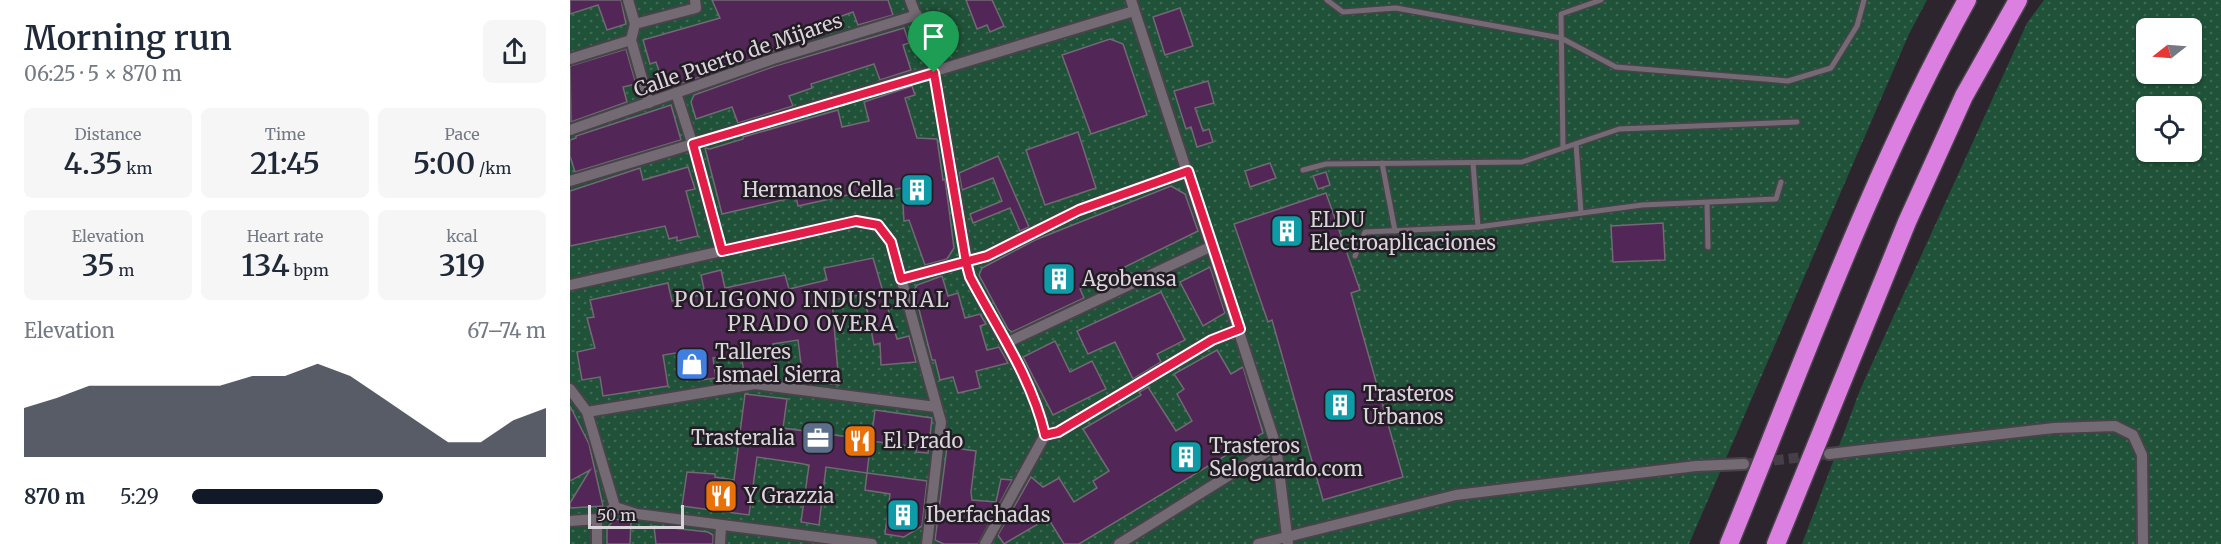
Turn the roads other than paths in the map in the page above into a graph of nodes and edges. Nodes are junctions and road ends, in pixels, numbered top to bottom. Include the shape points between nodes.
1 (628, 0) edge
2 (695, 0) edge
3 (910, 0) edge
4 (1131, 0) edge
5 (1328, 0) edge
6 (1600, 0) edge
7 (1864, 0) edge
8 (1967, 0) edge
9 (2018, 0) edge
10 (1134, 11) junction
11 (917, 15) junction
12 (634, 24) junction
13 (1561, 38) junction
14 (631, 40) junction
15 (570, 60) edge
16 (934, 73) junction
17 (676, 93) junction
18 (649, 103) junction
19 (1797, 122) dead end
20 (570, 130) edge
21 (693, 144) junction
22 (1576, 144) junction
23 (1563, 148) junction
24 (1382, 163) junction
25 (1473, 163) junction
26 (1303, 170) dead end
27 (1188, 171) junction
28 (570, 181) edge
29 (1781, 182) dead end
30 (1707, 203) junction
31 (1581, 213) junction
32 (1478, 227) junction
33 (1395, 231) junction
34 (1212, 246) junction
35 (1708, 248) dead end
36 (722, 251) junction
37 (1355, 256) dead end
38 (966, 262) junction
39 (901, 279) junction
40 (570, 285) edge
41 (1240, 329) junction
42 (1006, 343) junction
43 (570, 389) edge
44 (936, 407) junction
45 (586, 412) junction
46 (1045, 435) junction
47 (1276, 446) junction
48 (1829, 454) tunnel mouth
49 (1744, 464) tunnel mouth
50 (615, 507) junction
51 (597, 519) junction
52 (570, 521) edge
53 (721, 526) junction
54 (792, 532) junction
55 (1288, 540) edge
56 (597, 544) edge
57 (720, 544) edge
58 (791, 544) edge
59 (872, 544) edge
60 (927, 544) edge
61 (985, 544) edge
62 (1119, 544) edge
63 (1258, 544) edge
64 (1729, 544) edge
65 (1776, 544) edge
66 (2143, 544) edge

1 - 12 street
2 - 12 street via 696,8
3 - 11 street
4 - 10 street
5 - 13 lane via 1344,12 1396,8
6 - 13 lane via 1561,14
7 - 13 lane via 1857,26 1832,68 1788,81 1616,67
8 - 64 highway via 1935,58 1862,218
9 - 65 highway via 1964,96 1907,222
10 - 16 street
10 - 27 street
11 - 16 street
11 - 17 street, Calle Puerto de Mijares
12 - 14 street
13 - 23 lane
14 - 15 street
14 - 18 street
16 - 21 street
16 - 38 street
17 - 18 street, Calle Puerto de Mijares
17 - 21 street
18 - 20 street, Calle Puerto de Mijares
19 - 22 lane via 1619,129
21 - 28 street
21 - 36 street
22 - 23 lane
22 - 31 lane
23 - 25 lane via 1522,162
24 - 25 lane
24 - 26 lane via 1326,164
24 - 33 lane
25 - 32 lane
27 - 34 street
27 - 38 street via 1079,210 987,256
29 - 30 lane via 1776,199
30 - 31 lane via 1642,205
30 - 35 lane
31 - 32 lane
32 - 33 lane
33 - 37 lane via 1365,232
34 - 41 street
34 - 42 street
36 - 39 street via 856,221 878,225 891,242
36 - 40 street
38 - 39 street
38 - 42 street via 970,277
39 - 44 street
41 - 46 street via 1212,340 1058,432
41 - 47 street
42 - 46 street via 1027,382
43 - 45 street
44 - 45 street via 755,384
44 - 60 street via 941,422
45 - 50 street
46 - 61 street
47 - 55 street
47 - 62 street
48 - 66 street via 2054,428 2115,426 2133,435 2142,455
49 - 55 street via 1695,466 1456,495
50 - 51 street
50 - 53 street via 636,514
51 - 52 street
51 - 56 street
53 - 54 street
53 - 57 street
54 - 58 street
54 - 59 street
55 - 63 street

